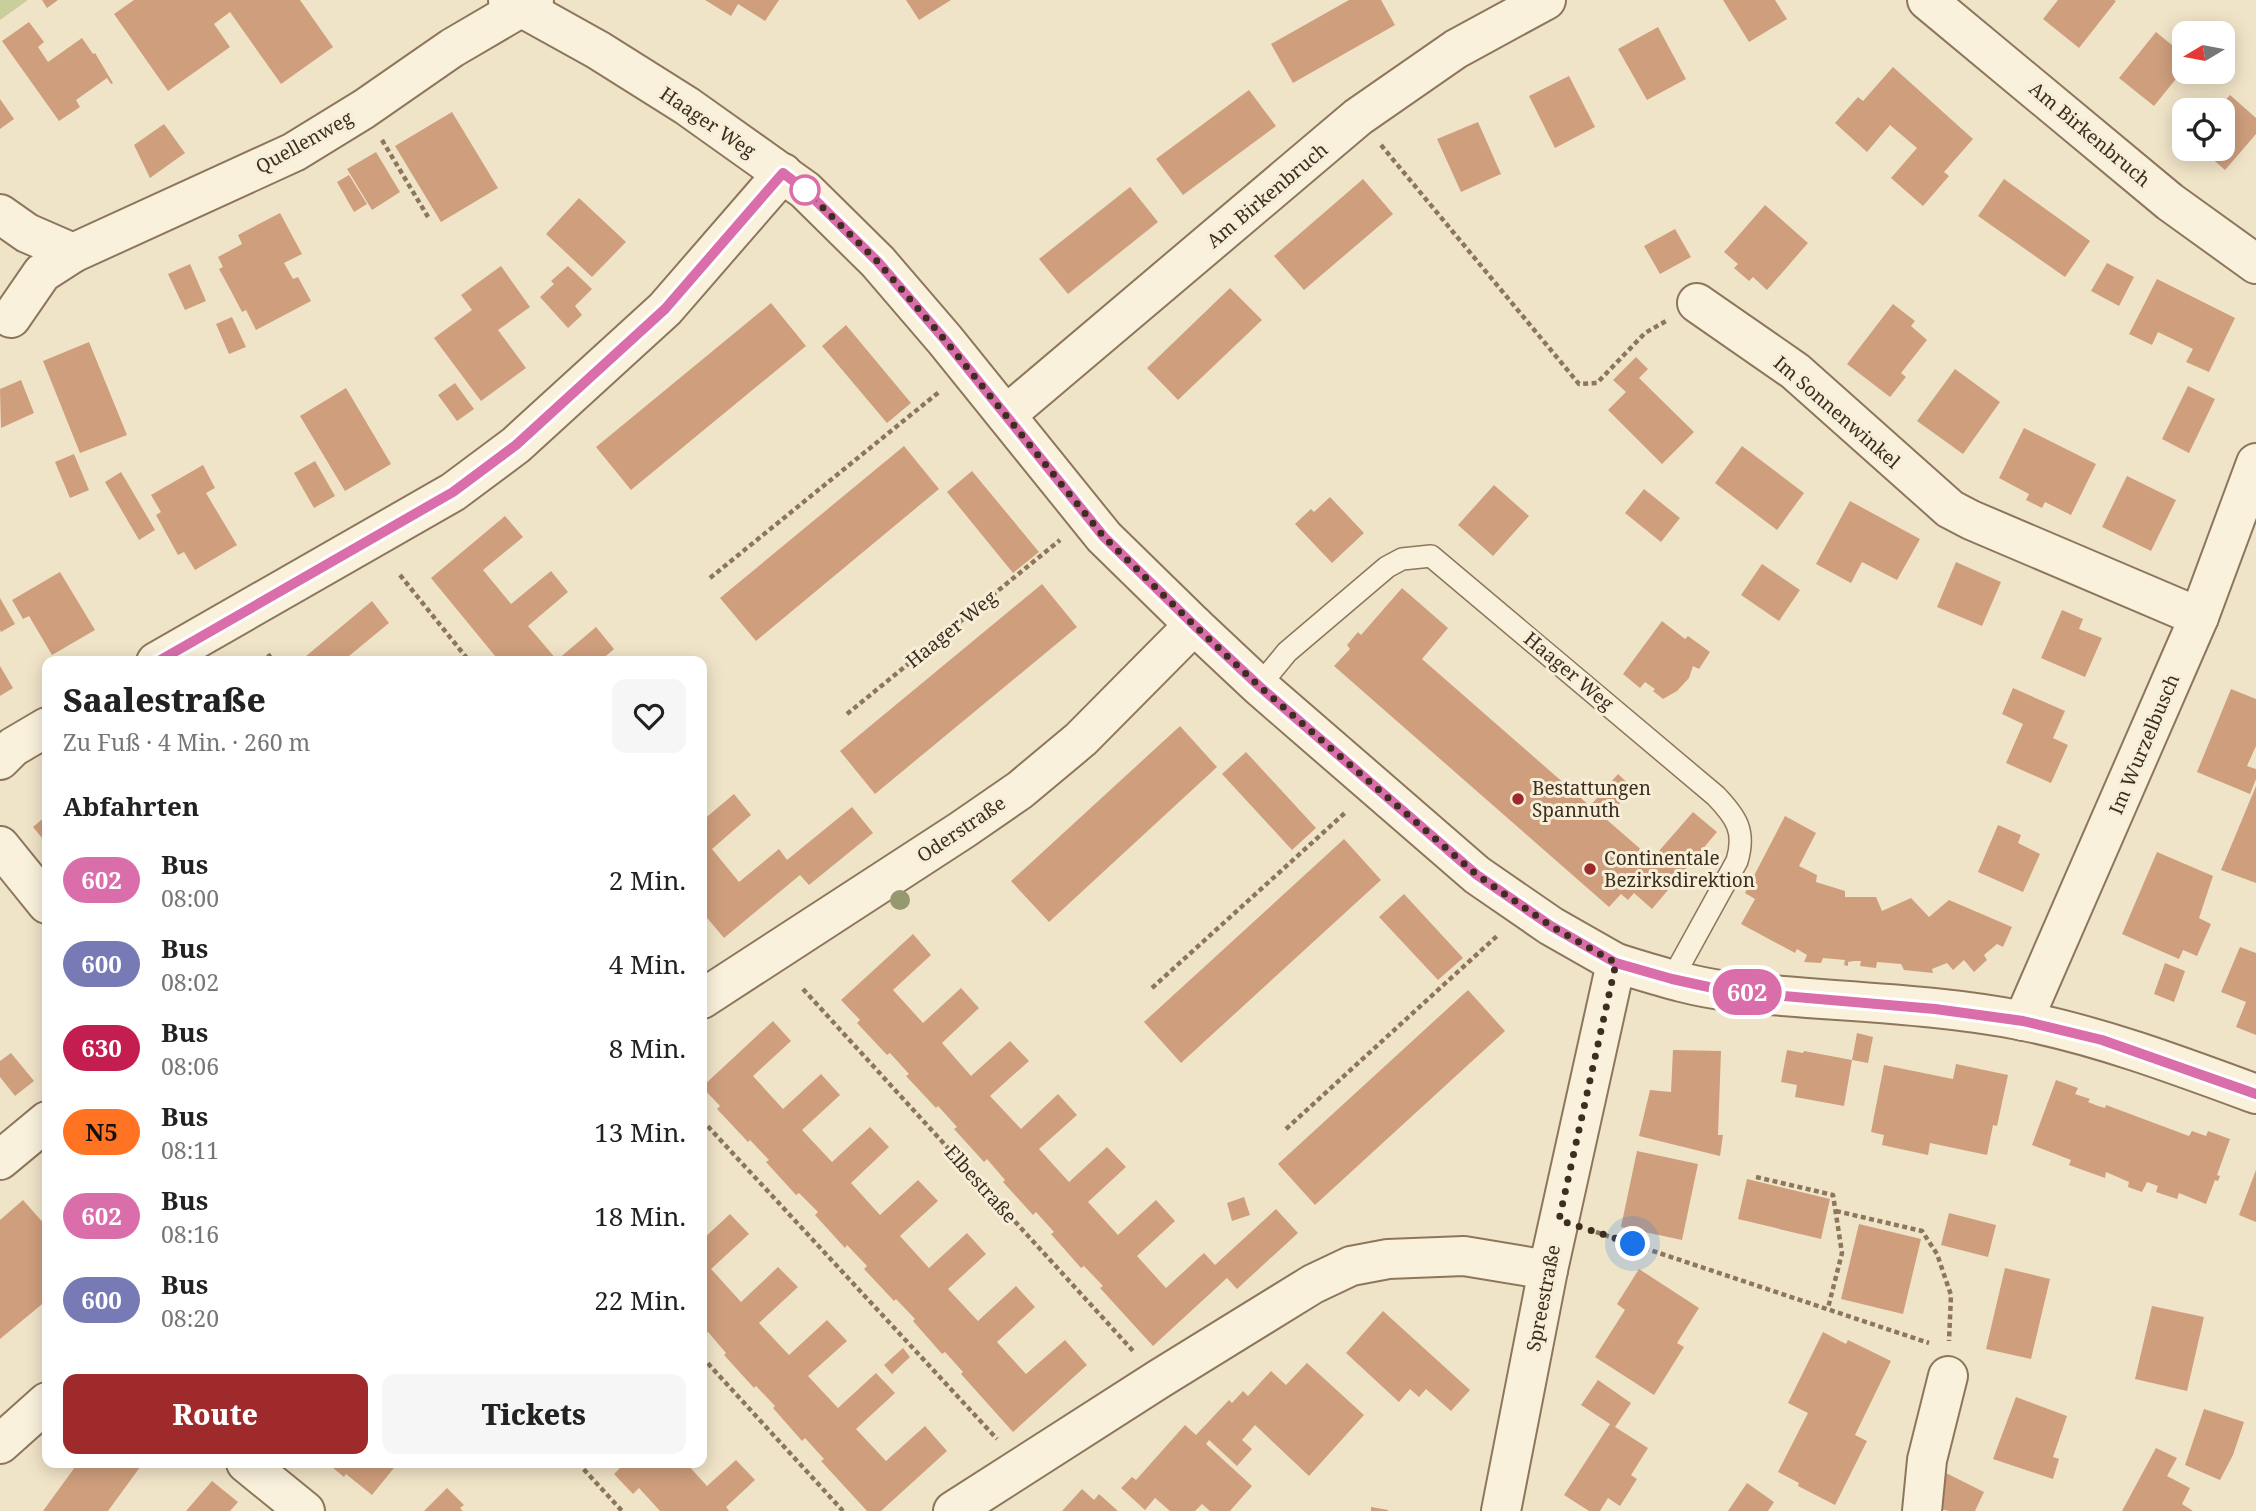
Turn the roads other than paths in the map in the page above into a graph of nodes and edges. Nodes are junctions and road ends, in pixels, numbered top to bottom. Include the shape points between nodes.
1 (1546, 0) edge
2 (1927, 0) edge
3 (521, 2) edge
4 (783, 173) junction
5 (0, 214) edge
6 (72, 253) junction
7 (2256, 264) edge
8 (1697, 303) road end
9 (11, 318) dead end
10 (1006, 415) junction
11 (2256, 463) edge
12 (2199, 617) junction
13 (1194, 625) junction
14 (166, 656) edge
15 (1259, 686) junction
16 (42, 730) edge
17 (0, 761) edge
18 (0, 846) edge
19 (42, 898) edge
20 (1616, 963) junction
21 (1672, 979) junction
22 (707, 996) edge
23 (2023, 1021) junction
24 (2256, 1094) edge
25 (42, 1125) edge
26 (0, 1160) edge
27 (1548, 1270) junction
28 (1948, 1376) road end
29 (42, 1406) edge
30 (0, 1444) edge
31 (252, 1468) edge
32 (305, 1511) edge
33 (953, 1511) edge
34 (1501, 1511) edge
35 (1922, 1511) edge

1 - 10 street, Am Birkenbruch via 1456,49 1358,117
2 - 7 street, Am Birkenbruch via 2171,202
3 - 4 street, Haager Weg via 687,106
3 - 6 street, Quellenweg via 294,152
4 - 10 street, Haager Weg via 878,262
4 - 14 street via 665,309 516,445 453,492
5 - 6 street via 27,233
6 - 9 street, Quellenweg via 42,273
8 - 12 street, Im Sonnenwinkel via 1795,371 1950,509
10 - 13 street, Haager Weg via 1104,537
11 - 12 street, Im Wurzelbusch
12 - 23 street, Im Wurzelbusch
13 - 15 street, Haager Weg
13 - 22 street, Oderstraße via 1081,739 1020,790
15 - 20 street, Haager Weg via 1477,875 1551,926
15 - 21 lane, Haager Weg via 1287,653 1387,567 1402,559 1431,556 1732,813 1742,845 1737,861
16 - 17 street via 13,747
18 - 19 street
20 - 21 street, Haager Weg
20 - 27 street, Spreestraße
21 - 23 street, Haager Weg via 1727,991
23 - 24 street, Haager Weg via 2102,1040
25 - 26 street
27 - 33 street via 1464,1256 1388,1259 1351,1266 1313,1284
27 - 34 street, Spreestraße
28 - 35 street via 1927,1460
29 - 30 street
31 - 32 street

